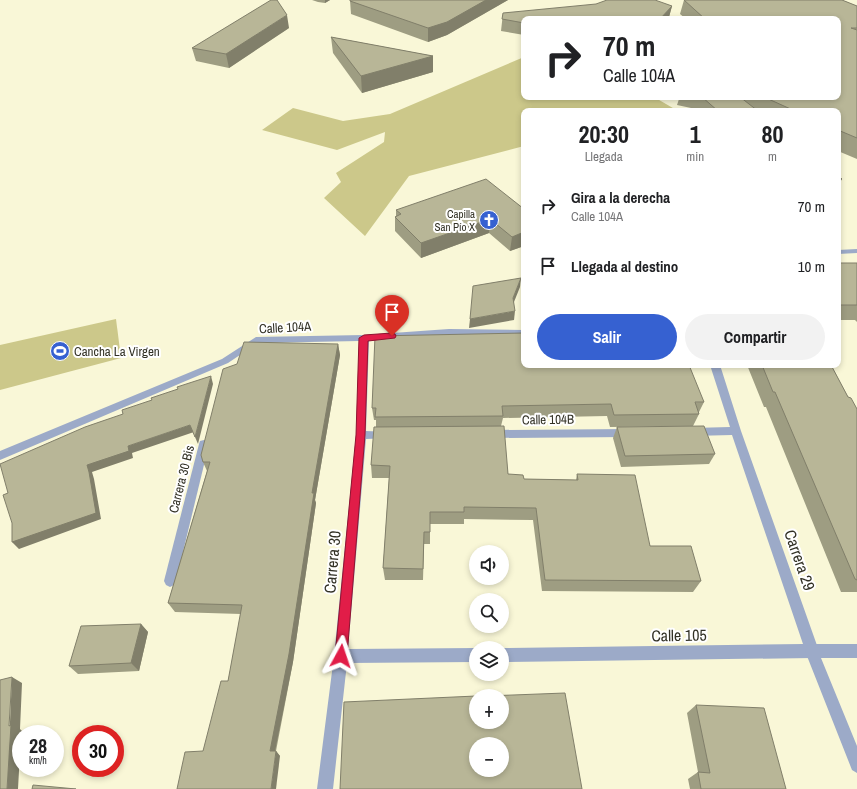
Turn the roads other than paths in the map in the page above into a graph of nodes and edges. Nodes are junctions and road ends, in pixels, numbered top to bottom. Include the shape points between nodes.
1 (857, 251) edge
2 (841, 252) edge
3 (521, 333) edge
4 (364, 338) junction
5 (225, 361) junction
6 (716, 368) edge
7 (221, 376) edge
8 (736, 431) junction
9 (640, 432) edge
10 (680, 432) edge
11 (480, 434) edge
12 (360, 435) junction
13 (400, 435) edge
14 (206, 437) edge
15 (0, 456) edge
16 (170, 581) dead end
17 (857, 650) edge
18 (812, 651) junction
19 (509, 654) edge
20 (469, 655) edge
21 (341, 656) junction
22 (857, 765) edge
23 (325, 789) edge

1 - 2 street
3 - 4 street, Calle 104A via 449,332
4 - 5 street, Calle 104A via 256,340
4 - 12 street, Carrera 30
5 - 7 street
5 - 15 street, Calle 104A
6 - 8 street, Carrera 29
8 - 10 street
8 - 18 street, Carrera 29
9 - 11 street, Calle 104B
12 - 13 street
12 - 21 street, Carrera 30
14 - 16 street, Carrera 30 Bis
17 - 18 street, Calle 105
18 - 19 street, Calle 105
18 - 22 street, Carrera 29
20 - 21 street
21 - 23 street, Carrera 30

